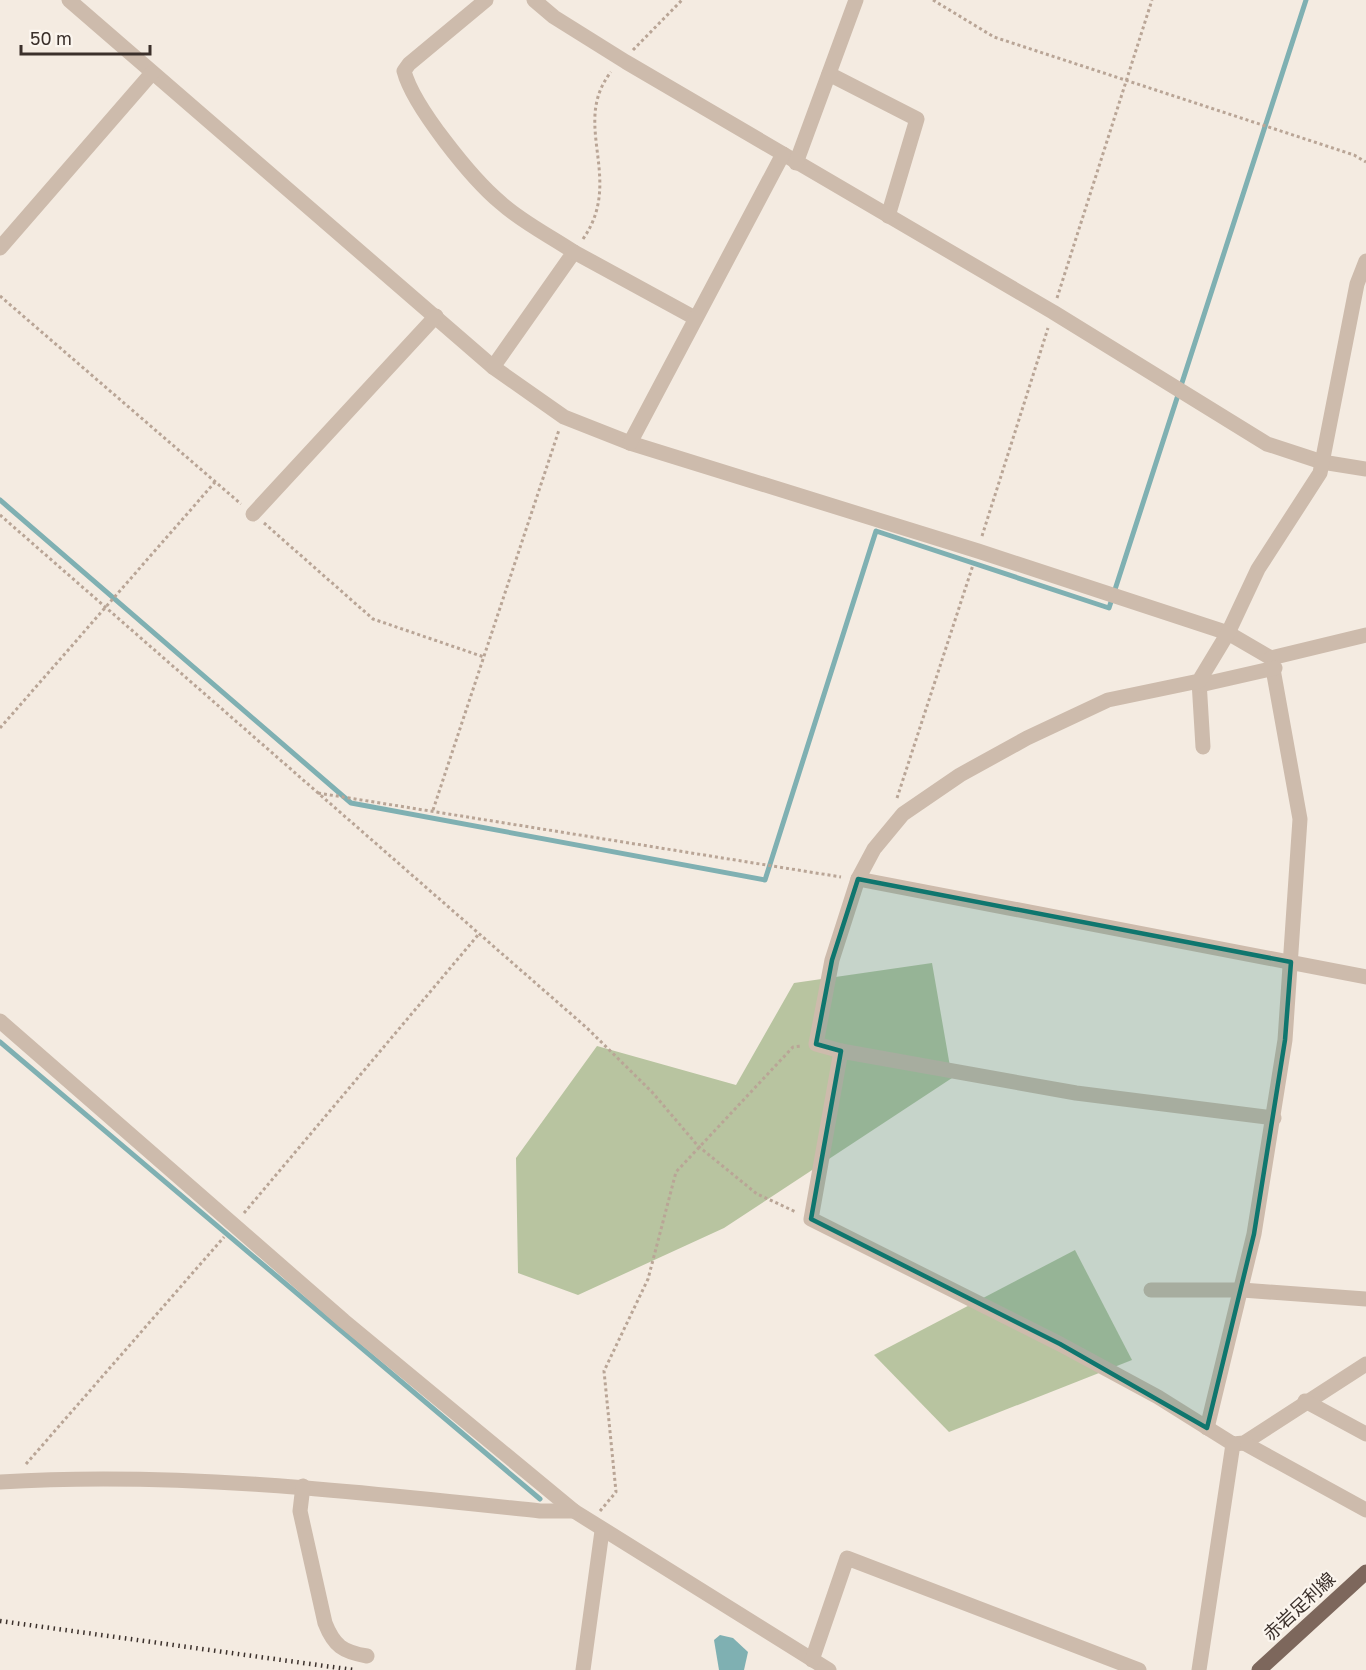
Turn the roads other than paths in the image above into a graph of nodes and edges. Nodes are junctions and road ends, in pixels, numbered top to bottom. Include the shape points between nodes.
1 (69, 0) edge
2 (486, 0) edge
3 (534, 0) edge
4 (856, 0) edge
5 (152, 73) junction
6 (829, 74) junction
7 (790, 158) junction
8 (888, 216) junction
9 (0, 248) edge
10 (574, 252) junction
11 (1366, 261) edge
12 (435, 316) junction
13 (695, 318) junction
14 (493, 367) junction
15 (630, 443) junction
16 (1322, 462) junction
17 (1366, 469) edge
18 (253, 514) road end
19 (1228, 633) junction
20 (1366, 635) edge
21 (1273, 663) junction
22 (1199, 683) junction
23 (1203, 747) dead end
24 (858, 879) junction
25 (1291, 962) junction
26 (1366, 977) edge
27 (0, 1021) edge
28 (841, 1051) junction
29 (1274, 1118) junction
30 (1151, 1290) dead end
31 (1242, 1290) junction
32 (1366, 1299) edge
33 (1366, 1364) edge
34 (1305, 1401) junction
35 (1208, 1428) junction
36 (1366, 1434) edge
37 (1238, 1443) junction
38 (0, 1482) edge
39 (303, 1486) junction
40 (1366, 1509) edge
41 (574, 1511) junction
42 (596, 1526) junction
43 (1366, 1572) edge
44 (368, 1656) dead end
45 (812, 1660) junction
46 (583, 1670) edge
47 (829, 1670) edge
48 (1139, 1670) edge
49 (1199, 1670) edge
50 (1259, 1670) edge

1 - 5 street
2 - 10 street via 409,64 404,70 408,86 456,154 501,204
3 - 7 street via 621,59
4 - 6 street
5 - 9 street
5 - 12 street
6 - 7 street
6 - 8 street via 917,119
7 - 8 street
7 - 13 street
8 - 16 street via 1268,444
10 - 13 street
10 - 14 street
11 - 16 street via 1357,284
12 - 14 street
12 - 18 street
13 - 15 street
14 - 15 street via 564,417
15 - 19 street
16 - 17 street
16 - 19 street via 1320,473 1258,569
19 - 21 street
19 - 22 street
20 - 21 street
21 - 22 street
21 - 25 street via 1300,819
22 - 23 street
22 - 24 street via 1108,700 1026,738 960,775 903,814 874,849
24 - 25 street
24 - 28 street via 832,960 816,1044
25 - 26 street
25 - 29 street
27 - 41 street via 344,1321
28 - 29 street via 1076,1093
28 - 35 street via 811,1219 1060,1344
29 - 31 street
30 - 31 street
31 - 32 street
31 - 35 street
33 - 34 street
34 - 36 street
34 - 37 street
35 - 37 street
37 - 40 street
37 - 49 street
38 - 39 street via 189,1480
39 - 41 street via 540,1511
39 - 44 street via 300,1511 331,1639 341,1650
41 - 42 street
42 - 45 street
42 - 46 street
43 - 50 main road, 赤岩足利線
45 - 47 street
45 - 48 street via 846,1558

